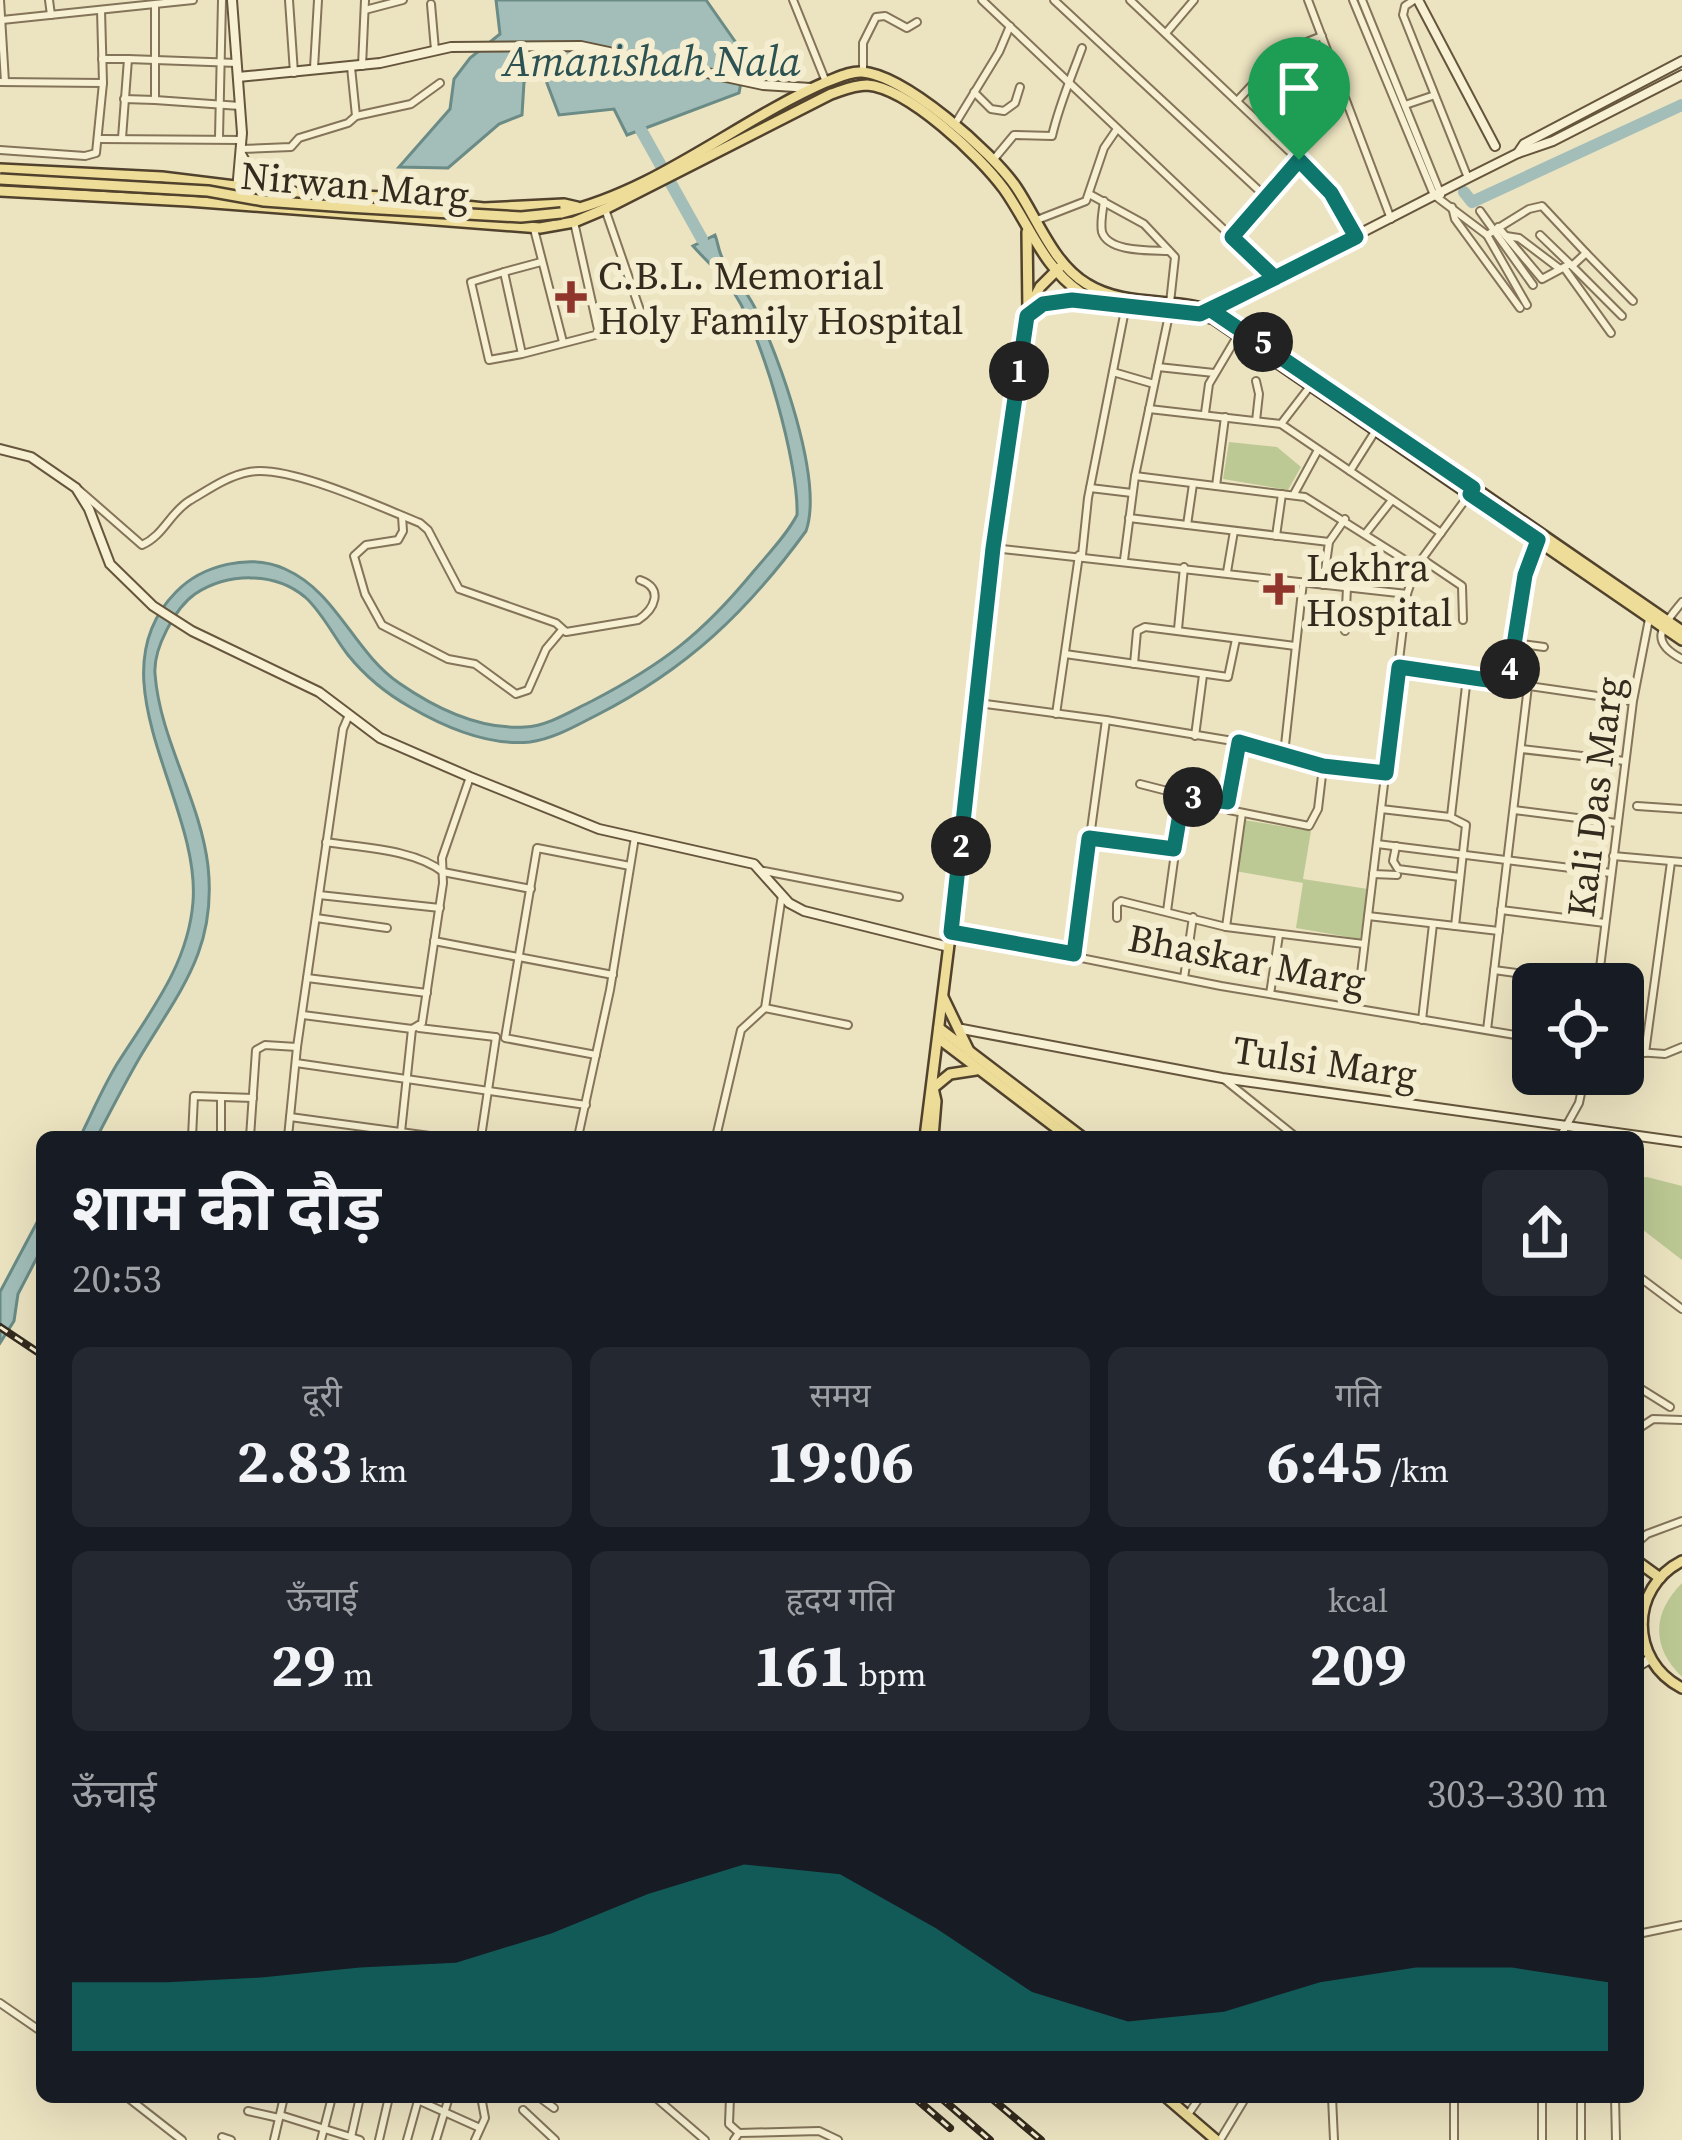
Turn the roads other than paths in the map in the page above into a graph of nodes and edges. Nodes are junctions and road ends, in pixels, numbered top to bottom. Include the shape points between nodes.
1 (0, 0) edge
2 (49, 0) edge
3 (193, 0) edge
4 (222, 0) edge
5 (232, 0) edge
6 (290, 0) edge
7 (318, 0) edge
8 (403, 0) edge
9 (793, 0) edge
10 (1130, 0) edge
11 (1194, 0) edge
12 (1308, 0) edge
13 (1358, 0) edge
14 (1416, 0) edge
15 (172, 1) edge
16 (985, 1) edge
17 (1061, 2) edge
18 (154, 4) junction
19 (430, 4) dead end
20 (365, 5) edge
21 (100, 10) junction
22 (51, 15) junction
23 (2, 20) edge
24 (916, 22) dead end
25 (1010, 26) junction
26 (1166, 33) junction
27 (1322, 36) junction
28 (1082, 48) dead end
29 (435, 50) junction
30 (102, 59) junction
31 (128, 59) junction
32 (155, 59) junction
33 (221, 61) junction
34 (1682, 61) edge
35 (237, 63) junction
36 (357, 66) junction
37 (314, 71) junction
38 (863, 72) junction
39 (294, 73) junction
40 (1682, 75) edge
41 (238, 76) junction
42 (3, 82) edge
43 (440, 82) dead end
44 (826, 82) junction
45 (1340, 82) junction
46 (103, 83) junction
47 (1072, 86) junction
48 (1020, 87) dead end
49 (812, 88) junction
50 (974, 92) junction
51 (1434, 96) junction
52 (124, 99) junction
53 (155, 100) junction
54 (1237, 101) junction
55 (220, 105) junction
56 (240, 106) junction
57 (1399, 106) junction
58 (356, 116) junction
59 (955, 124) junction
60 (1117, 129) junction
61 (219, 137) junction
62 (1274, 137) junction
63 (122, 138) junction
64 (100, 139) junction
65 (241, 147) junction
66 (0, 150) edge
67 (1518, 153) junction
68 (993, 160) junction
69 (1299, 160) junction
70 (1503, 160) junction
71 (687, 163) junction
72 (0, 169) edge
73 (1468, 178) junction
74 (0, 179) edge
75 (653, 182) junction
76 (238, 187) junction
77 (0, 191) edge
78 (279, 192) junction
79 (1091, 195) junction
80 (1439, 195) junction
81 (1267, 198) junction
82 (1104, 201) junction
83 (235, 205) junction
84 (1452, 206) junction
85 (582, 209) junction
86 (605, 209) junction
87 (281, 210) junction
88 (1480, 211) dead end
89 (1391, 219) junction
90 (574, 222) junction
91 (1031, 224) junction
92 (534, 229) junction
93 (1493, 231) junction
94 (1540, 235) dead end
95 (1506, 236) junction
96 (1232, 237) junction
97 (1356, 237) junction
98 (1170, 251) junction
99 (1586, 253) junction
100 (542, 262) junction
101 (1057, 263) junction
102 (1567, 267) junction
103 (504, 272) junction
104 (1275, 278) junction
105 (1533, 285) dead end
106 (1029, 289) junction
107 (1633, 301) dead end
108 (1102, 302) junction
109 (1126, 305) junction
110 (1170, 306) junction
111 (1206, 312) junction
112 (1028, 314) junction
113 (1622, 316) dead end
114 (1611, 333) dead end
115 (599, 334) junction
116 (1238, 335) junction
117 (563, 343) junction
118 (522, 355) junction
119 (1158, 367) junction
120 (1113, 373) junction
121 (1215, 373) junction
122 (1256, 381) dead end
123 (1154, 384) junction
124 (1311, 385) junction
125 (1149, 409) junction
126 (1205, 414) junction
127 (1225, 416) junction
128 (1256, 421) junction
129 (1280, 424) junction
130 (1376, 430) junction
131 (0, 448) edge
132 (1318, 450) junction
133 (1350, 471) junction
134 (1135, 476) junction
135 (1193, 484) junction
136 (1216, 487) junction
137 (76, 488) junction
138 (1090, 488) junction
139 (1472, 491) junction
140 (1132, 494) junction
141 (1282, 494) junction
142 (1294, 494) junction
143 (1392, 500) junction
144 (406, 517) junction
145 (1129, 518) junction
146 (1345, 519) junction
147 (1187, 525) junction
148 (1234, 531) junction
149 (1366, 533) junction
150 (1441, 533) junction
151 (1276, 536) junction
152 (1538, 540) junction
153 (1330, 542) junction
154 (993, 548) junction
155 (1080, 555) junction
156 (1124, 560) junction
157 (1419, 563) junction
158 (1184, 567) junction
159 (1227, 572) junction
160 (640, 580) dead end
161 (1303, 582) junction
162 (1324, 585) junction
163 (1348, 587) junction
164 (1407, 594) junction
165 (1682, 602) edge
166 (1652, 615) junction
167 (1463, 620) dead end
168 (1665, 624) junction
169 (562, 630) junction
170 (1178, 630) junction
171 (1345, 631) dead end
172 (1682, 636) edge
173 (1236, 639) junction
174 (1514, 643) junction
175 (1295, 646) junction
176 (1544, 647) dead end
177 (1065, 654) junction
178 (1682, 659) edge
179 (1134, 665) junction
180 (1399, 667) junction
181 (1203, 675) junction
182 (1467, 677) junction
183 (1508, 683) junction
184 (1528, 686) junction
185 (1634, 701) junction
186 (978, 704) junction
187 (1056, 714) junction
188 (349, 715) junction
189 (1106, 719) junction
190 (1195, 736) junction
191 (1239, 742) junction
192 (1521, 749) junction
193 (1284, 754) junction
194 (1626, 761) junction
195 (1323, 766) junction
196 (1386, 773) junction
197 (470, 777) junction
198 (1140, 784) dead end
199 (1183, 796) junction
200 (1228, 802) junction
201 (1637, 806) dead end
202 (1381, 808) junction
203 (1682, 809) edge
204 (1514, 810) junction
205 (1242, 813) junction
206 (1450, 817) junction
207 (1618, 823) junction
208 (635, 837) junction
209 (1089, 838) junction
210 (326, 842) junction
211 (1377, 844) junction
212 (1396, 846) junction
213 (1174, 849) junction
214 (1464, 855) junction
215 (1613, 856) junction
216 (1508, 860) junction
217 (1671, 862) junction
218 (1682, 862) edge
219 (630, 866) junction
220 (764, 871) junction
221 (443, 872) junction
222 (1611, 873) junction
223 (1373, 874) junction
224 (1397, 875) dead end
225 (1461, 878) junction
226 (531, 889) junction
227 (319, 895) junction
228 (782, 895) junction
229 (899, 897) dead end
230 (440, 908) junction
231 (1167, 910) junction
232 (1501, 910) junction
233 (1368, 916) junction
234 (1193, 917) junction
235 (316, 918) junction
236 (1117, 918) dead end
237 (1605, 923) junction
238 (1432, 924) junction
239 (1455, 926) junction
240 (1226, 927) junction
241 (387, 928) dead end
242 (1499, 931) junction
243 (951, 932) junction
244 (1279, 935) junction
245 (434, 941) junction
246 (1365, 945) junction
247 (949, 946) junction
248 (1074, 954) junction
249 (518, 957) junction
250 (1600, 963) edge
251 (1494, 970) junction
252 (1512, 972) edge
253 (613, 975) junction
254 (307, 978) junction
255 (1184, 978) junction
256 (427, 993) junction
257 (1270, 994) junction
258 (943, 996) junction
259 (765, 1008) junction
260 (1357, 1009) junction
261 (302, 1015) junction
262 (1422, 1020) junction
263 (848, 1025) dead end
264 (413, 1028) junction
265 (962, 1030) junction
266 (1487, 1030) junction
267 (939, 1033) junction
268 (1512, 1034) edge
269 (500, 1037) junction
270 (297, 1047) junction
271 (1682, 1047) edge
272 (969, 1051) junction
273 (1645, 1053) joint
274 (596, 1055) junction
275 (296, 1063) junction
276 (980, 1071) junction
277 (1222, 1078) junction
278 (406, 1079) junction
279 (933, 1088) junction
280 (488, 1091) junction
281 (1581, 1095) edge
282 (221, 1096) junction
283 (253, 1098) junction
284 (586, 1105) junction
285 (290, 1117) junction
286 (352, 1125) junction
287 (1568, 1127) junction
288 (192, 1131) edge
289 (221, 1131) edge
290 (250, 1131) edge
291 (289, 1131) edge
292 (352, 1131) edge
293 (394, 1131) edge
294 (401, 1131) edge
295 (482, 1131) edge
296 (580, 1131) edge
297 (717, 1131) edge
298 (929, 1131) edge
299 (1060, 1131) edge
300 (1074, 1131) edge
301 (1288, 1131) edge
302 (1565, 1131) edge
303 (1598, 1131) edge
304 (1644, 1137) edge
305 (1682, 1142) edge
306 (1644, 1281) edge
307 (1682, 1310) edge
308 (1644, 1391) edge
309 (1670, 1407) dead end
310 (1682, 1420) edge
311 (1644, 1423) edge
312 (1682, 1521) edge
313 (1644, 1532) edge
314 (1647, 1534) junction
315 (1644, 1537) edge
316 (1682, 1562) edge
317 (1644, 1569) edge
318 (1644, 1577) edge
319 (1656, 1582) junction
320 (1644, 1619) edge
321 (1644, 1638) edge
322 (1650, 1659) junction
323 (1644, 1662) edge
324 (1682, 1688) edge
325 (1682, 1924) edge
326 (1644, 1933) edge
327 (0, 2003) edge
328 (36, 2028) edge
329 (135, 2103) edge
330 (282, 2103) edge
331 (331, 2103) edge
332 (360, 2103) edge
333 (388, 2103) edge
334 (415, 2103) edge
335 (427, 2103) edge
336 (446, 2103) edge
337 (482, 2103) edge
338 (547, 2103) edge
339 (665, 2103) edge
340 (730, 2103) edge
341 (1167, 2103) edge
342 (1170, 2103) edge
343 (1196, 2103) edge
344 (1242, 2103) edge
345 (1331, 2103) edge
346 (1454, 2103) edge
347 (1542, 2103) edge
348 (1581, 2103) edge
349 (1616, 2103) edge
350 (554, 2108) dead end
351 (248, 2110) dead end
352 (443, 2110) junction
353 (523, 2110) dead end
354 (279, 2116) junction
355 (1187, 2116) junction
356 (480, 2128) junction
357 (324, 2130) junction
358 (738, 2137) edge
359 (353, 2139) edge
360 (182, 2140) edge
361 (274, 2140) edge
362 (321, 2140) edge
363 (379, 2140) edge
364 (407, 2140) edge
365 (436, 2140) edge
366 (475, 2140) edge
367 (555, 2140) edge
368 (705, 2140) edge
369 (838, 2140) edge
370 (1215, 2140) edge
371 (1334, 2140) edge
372 (1454, 2140) edge
373 (1542, 2140) edge
374 (1581, 2140) edge
375 (1616, 2140) edge

1 - 23 street
2 - 22 street
3 - 15 street
4 - 33 street
5 - 35 street
6 - 39 street
7 - 37 street
8 - 20 street
9 - 44 street
10 - 26 street
11 - 26 street
12 - 27 street
13 - 57 street
14 - 51 street via 1403,15
14 - 70 street
15 - 18 street
16 - 25 street
17 - 81 street
18 - 21 street
18 - 32 street
19 - 29 street
20 - 36 street
21 - 22 street
21 - 30 street
22 - 23 street
23 - 42 street
24 - 38 street via 907,28 876,17 862,47
25 - 47 street
25 - 50 street
26 - 54 street
27 - 45 street
27 - 54 street via 1284,51
28 - 47 street
29 - 36 street
29 - 49 street via 581,46
30 - 31 street
30 - 46 street
31 - 32 street
31 - 52 street
32 - 33 street
32 - 53 street
33 - 35 street
33 - 55 street
34 - 67 street
35 - 41 street
36 - 37 street
36 - 58 street
37 - 39 street
38 - 44 main road
38 - 59 main road
39 - 41 street
40 - 67 street
41 - 56 street
42 - 46 street
43 - 58 street via 400,109
44 - 49 main road
45 - 62 street via 1310,97
45 - 89 street
46 - 64 street
47 - 60 street
47 - 68 street via 1050,138 1014,135
48 - 50 street via 1004,111
49 - 71 main road
50 - 59 street
51 - 57 street
51 - 73 street
52 - 53 street
52 - 63 street
53 - 55 street
54 - 62 street
55 - 56 street
55 - 61 street
56 - 65 street
57 - 80 street
58 - 65 street via 292,146
59 - 68 main road
60 - 79 street
60 - 96 street
61 - 63 street
61 - 65 street
62 - 69 street
63 - 64 street
64 - 66 street via 96,153 85,156
65 - 76 street
65 - 78 street via 249,170
67 - 70 street
68 - 91 main road
69 - 81 street
69 - 97 street via 1331,193
70 - 73 street
71 - 75 main road, Nirwan Marg
71 - 91 main road via 813,102 875,87 974,155
72 - 76 main road
73 - 80 street
74 - 85 main road, bridge via 520,217
75 - 85 main road
75 - 86 main road, Nirwan Marg
76 - 78 main road
76 - 83 street
77 - 83 main road, Nirwan Marg
78 - 85 main road
78 - 87 main road
79 - 82 street
79 - 91 street
80 - 84 street
80 - 89 street
81 - 96 street
82 - 98 street
82 - 98 street via 1108,240
83 - 87 main road, Nirwan Marg
84 - 93 street
84 - 93 street via 1524,306
86 - 90 main road, Nirwan Marg
86 - 115 street via 641,313 634,324
87 - 92 main road, Nirwan Marg
88 - 93 street
89 - 97 street
90 - 92 main road, Nirwan Marg
90 - 115 street
91 - 101 main road
91 - 106 main road
92 - 100 street
93 - 95 street
93 - 99 street via 1540,205
93 - 105 street
94 - 102 street
95 - 102 street
95 - 102 street via 1540,279
96 - 104 street
97 - 104 street
98 - 110 street
99 - 102 street
99 - 107 street
100 - 103 street
100 - 117 street
101 - 106 main road
101 - 108 main road via 1081,294
101 - 110 main road via 1103,292
101 - 112 main road
102 - 113 street
102 - 114 street
103 - 118 street
103 - 118 street via 471,285 489,359
104 - 111 street
106 - 112 main road
108 - 109 main road
108 - 112 main road via 1054,301
109 - 110 main road
109 - 120 street
110 - 111 main road
110 - 119 street
111 - 116 main road
111 - 139 main road
112 - 154 main road
115 - 117 street
116 - 121 street
116 - 124 main road
117 - 118 street
119 - 121 street
119 - 123 street
120 - 123 street
120 - 138 street
121 - 126 street
122 - 128 street
123 - 125 street
124 - 129 street
124 - 130 main road
125 - 126 street
125 - 134 street
126 - 127 street
127 - 128 street
127 - 136 street
128 - 129 street
129 - 132 street
130 - 133 street
130 - 139 main road
131 - 137 street via 32,457
132 - 133 street
132 - 142 street
133 - 143 street
134 - 135 street
134 - 140 street
135 - 136 street
135 - 147 street
136 - 141 street
137 - 144 street via 142,545 158,538 184,504 254,471 274,470
137 - 188 street via 110,564 153,606 286,673
138 - 140 street
138 - 155 street
139 - 150 street
139 - 152 main road
139 - 166 main road
140 - 145 street
141 - 142 street
141 - 151 street
142 - 146 street
143 - 149 street
143 - 150 street
144 - 169 street via 428,530 459,589
144 - 169 street via 398,540 366,545 354,556 382,625 475,664 516,694 528,690
145 - 147 street
145 - 156 street
146 - 149 street
146 - 153 street
147 - 148 street
148 - 151 street
148 - 159 street
149 - 157 street
150 - 157 street
151 - 153 street
152 - 166 main road
152 - 174 street
153 - 162 street
154 - 155 street
154 - 186 main road
155 - 156 street
155 - 177 street
156 - 158 street
157 - 164 street
157 - 167 street via 1462,586
158 - 159 street
158 - 170 street
159 - 161 street
160 - 169 street via 650,583 655,602 638,620
161 - 162 street
161 - 175 street
162 - 163 street
163 - 164 street
163 - 171 street
164 - 180 street
165 - 168 street
166 - 168 main road
166 - 185 street, Kali Das Marg
168 - 172 main road
168 - 178 street via 1663,647
170 - 173 street
170 - 179 street via 1139,628
173 - 175 street
173 - 181 street via 1228,677
174 - 176 street
174 - 183 street
175 - 193 street
177 - 179 street
177 - 187 street
179 - 181 street
180 - 182 street
180 - 196 street
181 - 190 street
182 - 183 street
182 - 206 street
183 - 184 street
184 - 185 street
184 - 192 street
185 - 194 street, Kali Das Marg
186 - 187 street
186 - 243 main road
187 - 189 street
188 - 197 street via 380,738
188 - 210 street
189 - 190 street
189 - 209 street
190 - 191 street
191 - 193 street
191 - 200 street
192 - 194 street
192 - 204 street
193 - 195 street
194 - 207 street, Kali Das Marg
195 - 196 street
195 - 205 street via 1309,826
196 - 202 street
197 - 208 street
197 - 221 street
198 - 199 street
199 - 200 street
199 - 213 street
200 - 205 street via 1228,810
201 - 203 street
202 - 206 street
202 - 211 street
204 - 207 street
204 - 216 street
205 - 240 street
206 - 214 street via 1466,825
207 - 215 street, Kali Das Marg
208 - 219 street
208 - 220 street
209 - 213 street
209 - 248 street
210 - 221 street
210 - 227 street
211 - 212 street
211 - 223 street
212 - 214 street
212 - 225 street via 1398,869
213 - 231 street
214 - 216 street
214 - 225 street
215 - 217 street
215 - 222 street, Kali Das Marg
216 - 222 street
216 - 232 street
217 - 218 street
217 - 273 street
219 - 226 street via 537,848
219 - 253 street
220 - 228 street
220 - 229 street
221 - 226 street
221 - 230 street
222 - 237 street, Kali Das Marg
223 - 224 street
223 - 233 street
225 - 239 street
226 - 249 street
227 - 230 street
227 - 235 street
228 - 247 street via 804,911
228 - 259 street
230 - 245 street
231 - 234 street
231 - 236 street via 1121,901
232 - 237 street
232 - 242 street
233 - 238 street
233 - 246 street
234 - 240 street
234 - 255 street
235 - 241 street
235 - 254 street
237 - 250 street, Kali Das Marg
238 - 239 street
238 - 262 street
239 - 242 street
240 - 244 street
242 - 251 street
243 - 247 main road
243 - 248 street, Bhaskar Marg
244 - 246 street
244 - 257 street
245 - 249 street
245 - 256 street
246 - 260 street
247 - 258 main road
248 - 255 street, Bhaskar Marg
249 - 253 street
249 - 269 street
251 - 252 street
251 - 266 street
253 - 274 street
254 - 256 street
254 - 261 street
255 - 257 street, Bhaskar Marg
256 - 264 street via 422,1023
257 - 260 street, Bhaskar Marg
258 - 265 main road
258 - 267 main road
259 - 263 street
259 - 297 street via 741,1030
260 - 262 street, Bhaskar Marg
261 - 264 street
261 - 270 street
262 - 266 street, Bhaskar Marg
264 - 269 street
264 - 278 street
265 - 272 main road
265 - 277 street, Tulsi Marg
266 - 268 street, Bhaskar Marg
267 - 272 main road
267 - 276 main road
267 - 279 main road
269 - 274 street
269 - 280 street
270 - 275 street
270 - 283 street via 256,1050
271 - 273 street
272 - 300 main road
274 - 284 street
275 - 278 street
275 - 285 street
276 - 279 main road via 963,1070
276 - 299 main road
277 - 287 street, Tulsi Marg
277 - 301 street
278 - 280 street
278 - 294 street
279 - 298 main road
280 - 284 street
280 - 295 street
281 - 287 street
282 - 283 street
282 - 288 street via 194,1096
282 - 289 street
283 - 290 street
284 - 296 street
285 - 286 street
285 - 291 street
286 - 292 street
286 - 293 street
287 - 302 street
287 - 303 street, Tulsi Marg
304 - 305 street, Tulsi Marg
306 - 307 street
308 - 309 street
310 - 311 street
312 - 314 street
313 - 314 street
314 - 315 street
316 - 319 main road
317 - 319 main road
318 - 319 main road
319 - 320 main road
321 - 322 main road
322 - 323 street
322 - 324 main road
325 - 326 street
327 - 328 street
329 - 360 street
330 - 354 street
331 - 357 street
332 - 359 street
333 - 363 street
334 - 364 street
335 - 352 street
336 - 352 street
337 - 356 street
338 - 350 street
339 - 368 street
340 - 358 street
341 - 370 main road
342 - 355 main road
343 - 355 street
344 - 370 street
345 - 371 street
346 - 372 street
347 - 373 street
348 - 374 street
349 - 375 street
351 - 354 street
352 - 356 street
352 - 365 street
353 - 367 street
354 - 357 street
354 - 361 street
355 - 370 main road
356 - 366 street
357 - 359 street
357 - 362 street
358 - 369 street via 819,2131

